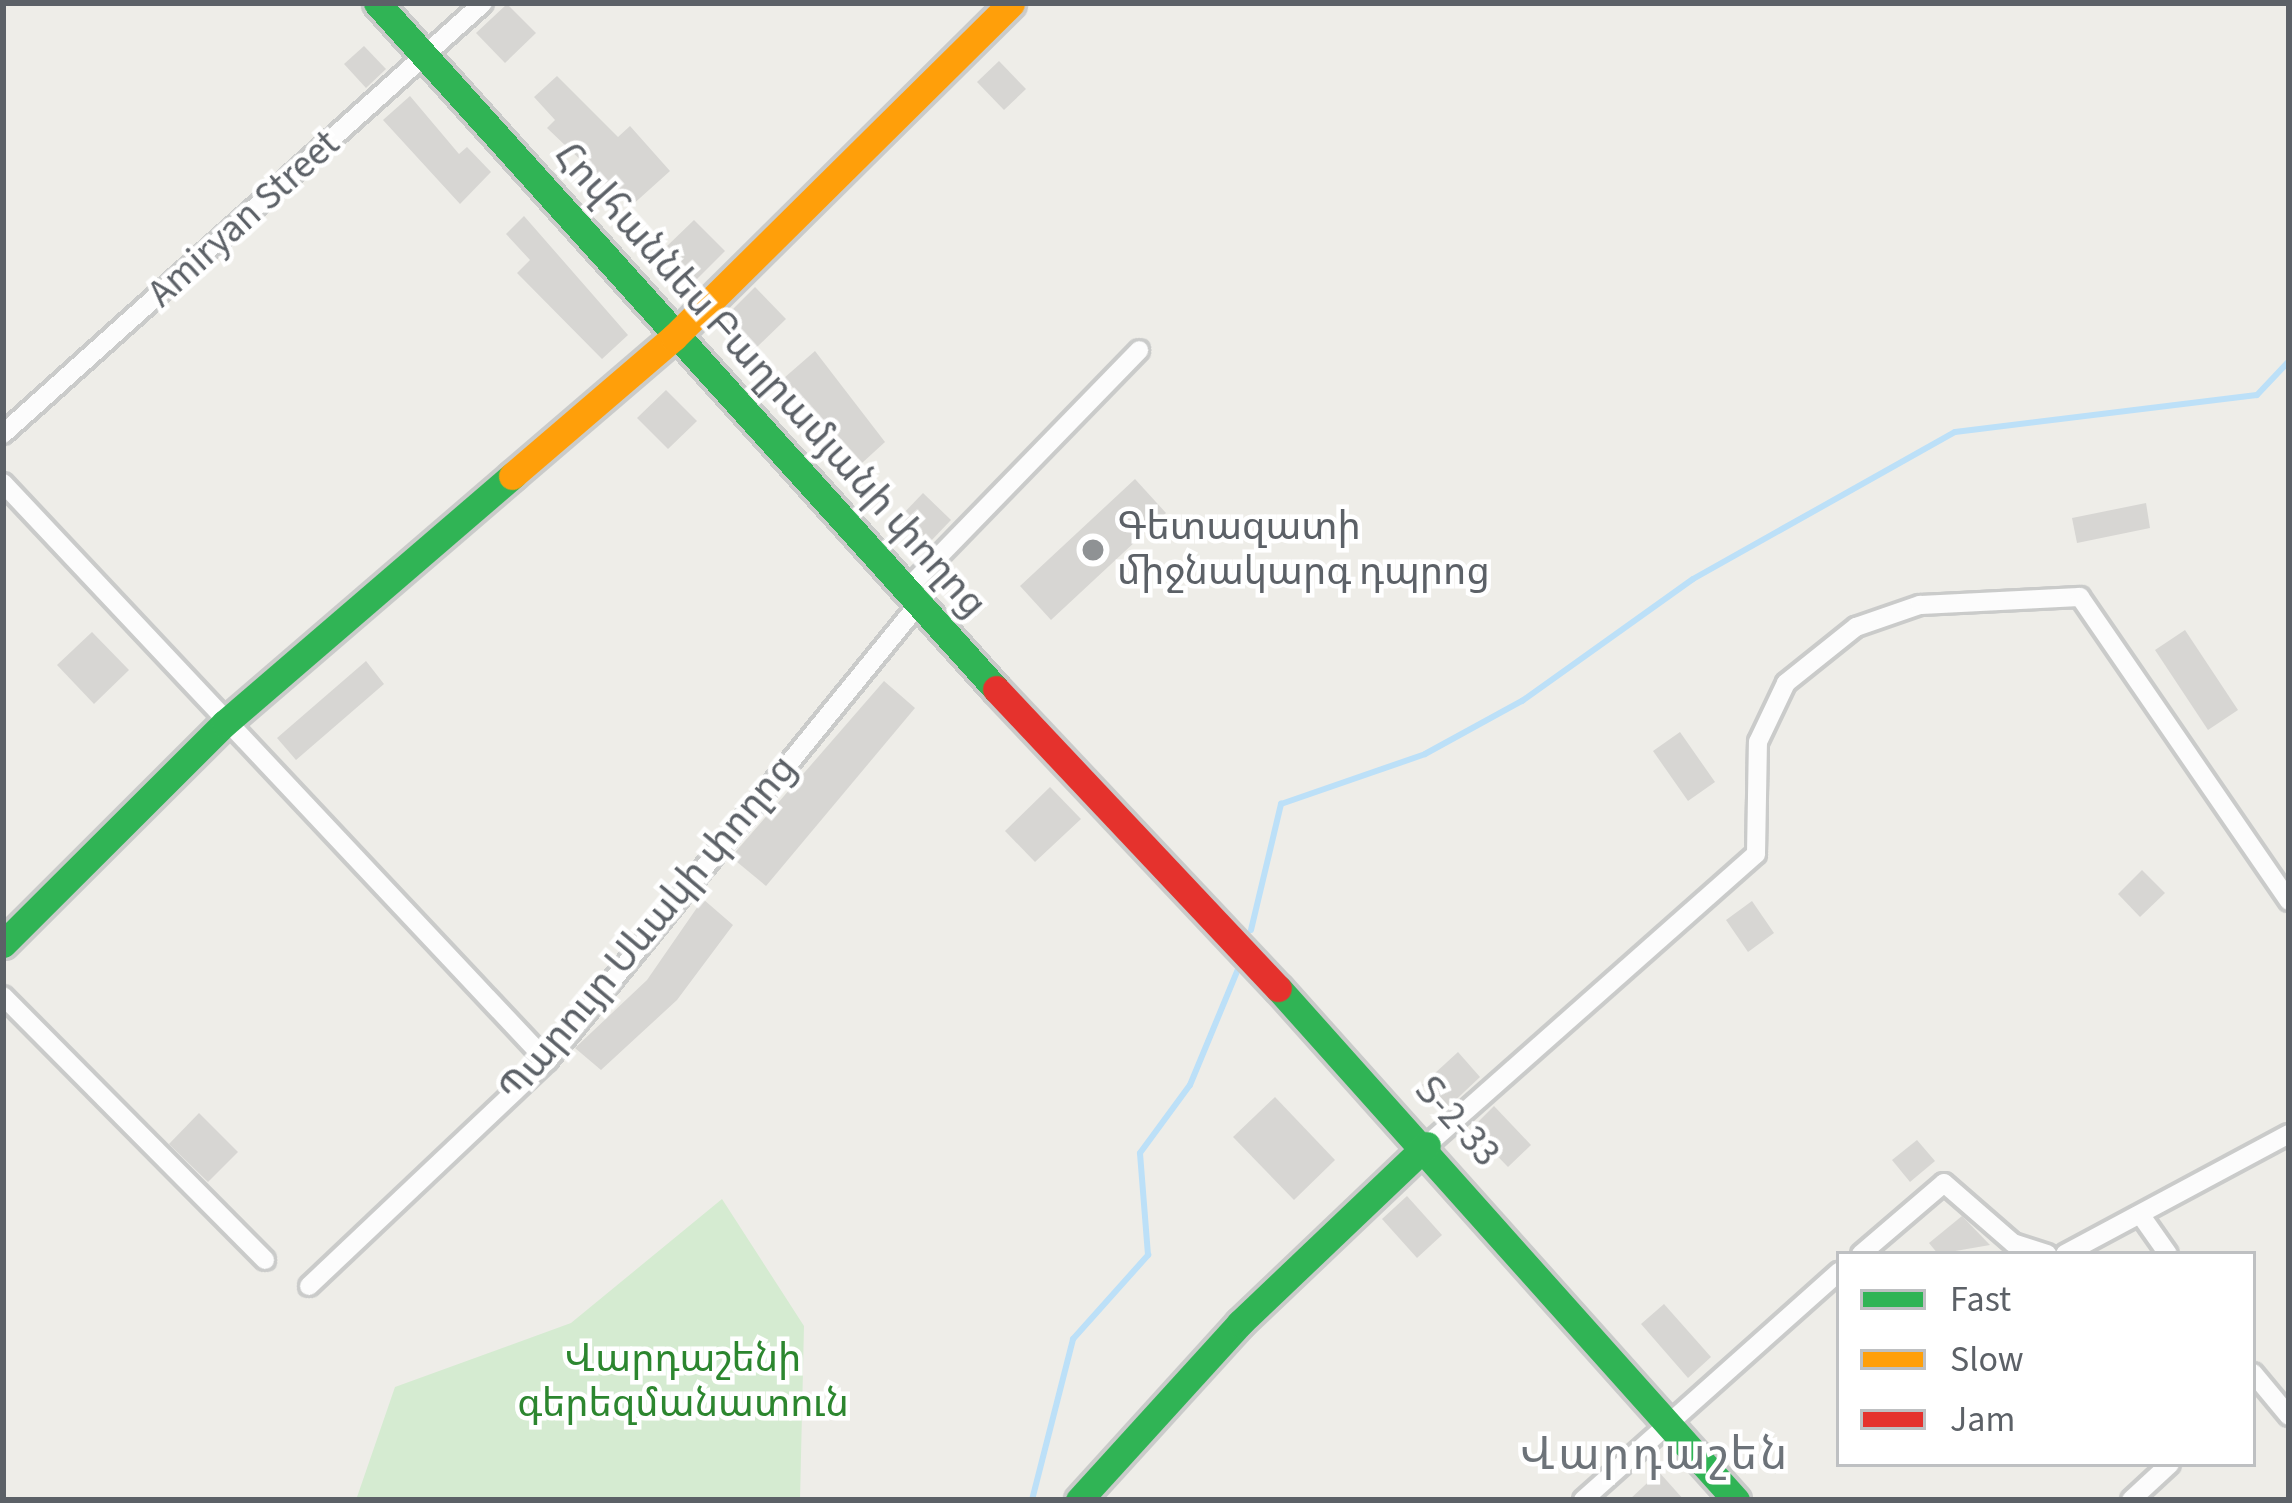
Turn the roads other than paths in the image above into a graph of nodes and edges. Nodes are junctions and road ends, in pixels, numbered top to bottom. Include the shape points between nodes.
1 (377, 3) edge
2 (483, 3) edge
3 (1011, 3) edge
4 (426, 56) junction
5 (674, 337) junction
6 (1139, 350) dead end
7 (3, 434) edge
8 (3, 484) edge
9 (911, 599) junction
10 (225, 723) junction
11 (1111, 804) joint
12 (2289, 901) edge
13 (3, 944) edge
14 (3, 996) edge
15 (547, 1061) junction
16 (2289, 1134) edge
17 (1427, 1145) junction
18 (2142, 1217) junction
19 (1865, 1251) edge
20 (2038, 1251) edge
21 (2072, 1251) edge
22 (2166, 1251) edge
23 (265, 1260) dead end
24 (1836, 1276) edge
25 (309, 1286) dead end
26 (2256, 1382) edge
27 (2289, 1416) edge
28 (1664, 1421) junction
29 (2167, 1467) edge
30 (1079, 1500) edge
31 (1583, 1500) edge
32 (1736, 1500) edge
33 (2131, 1500) edge

1 - 4 street, Հովհաննես Բաղրամյանի փողոց / Տ-2-33
2 - 4 street, Amiryan Street
3 - 5 street
4 - 5 street, Հովհաննես Բաղրամյանի փողոց / Տ-2-33
4 - 7 street, Amiryan Street
5 - 9 street, Հովհաննես Բաղրամյանի փողոց / Տ-2-33
5 - 10 street
6 - 9 street, Պարույր Սևակի փողոց
8 - 10 street
9 - 11 street, Հովհաննես Բաղրամյանի փողոց / Տ-2-33
9 - 15 street, Պարույր Սևակի փողոց
10 - 13 street
10 - 15 street
11 - 17 street, Տ-2-33 / Տ-2-33
12 - 17 street via 2080,597 1920,604 1856,627 1786,682 1758,742 1756,854
14 - 23 street
15 - 25 street, Պարույր Սևակի փողոց
16 - 18 street
17 - 28 street, Տ-2-33 / Տ-2-33
17 - 30 street via 1240,1323
18 - 21 street
18 - 22 street
19 - 20 street via 1944,1183 2013,1243
24 - 28 street
26 - 27 street
28 - 31 street
28 - 32 street, Տ-2-33 / Տ-2-33
29 - 33 street

